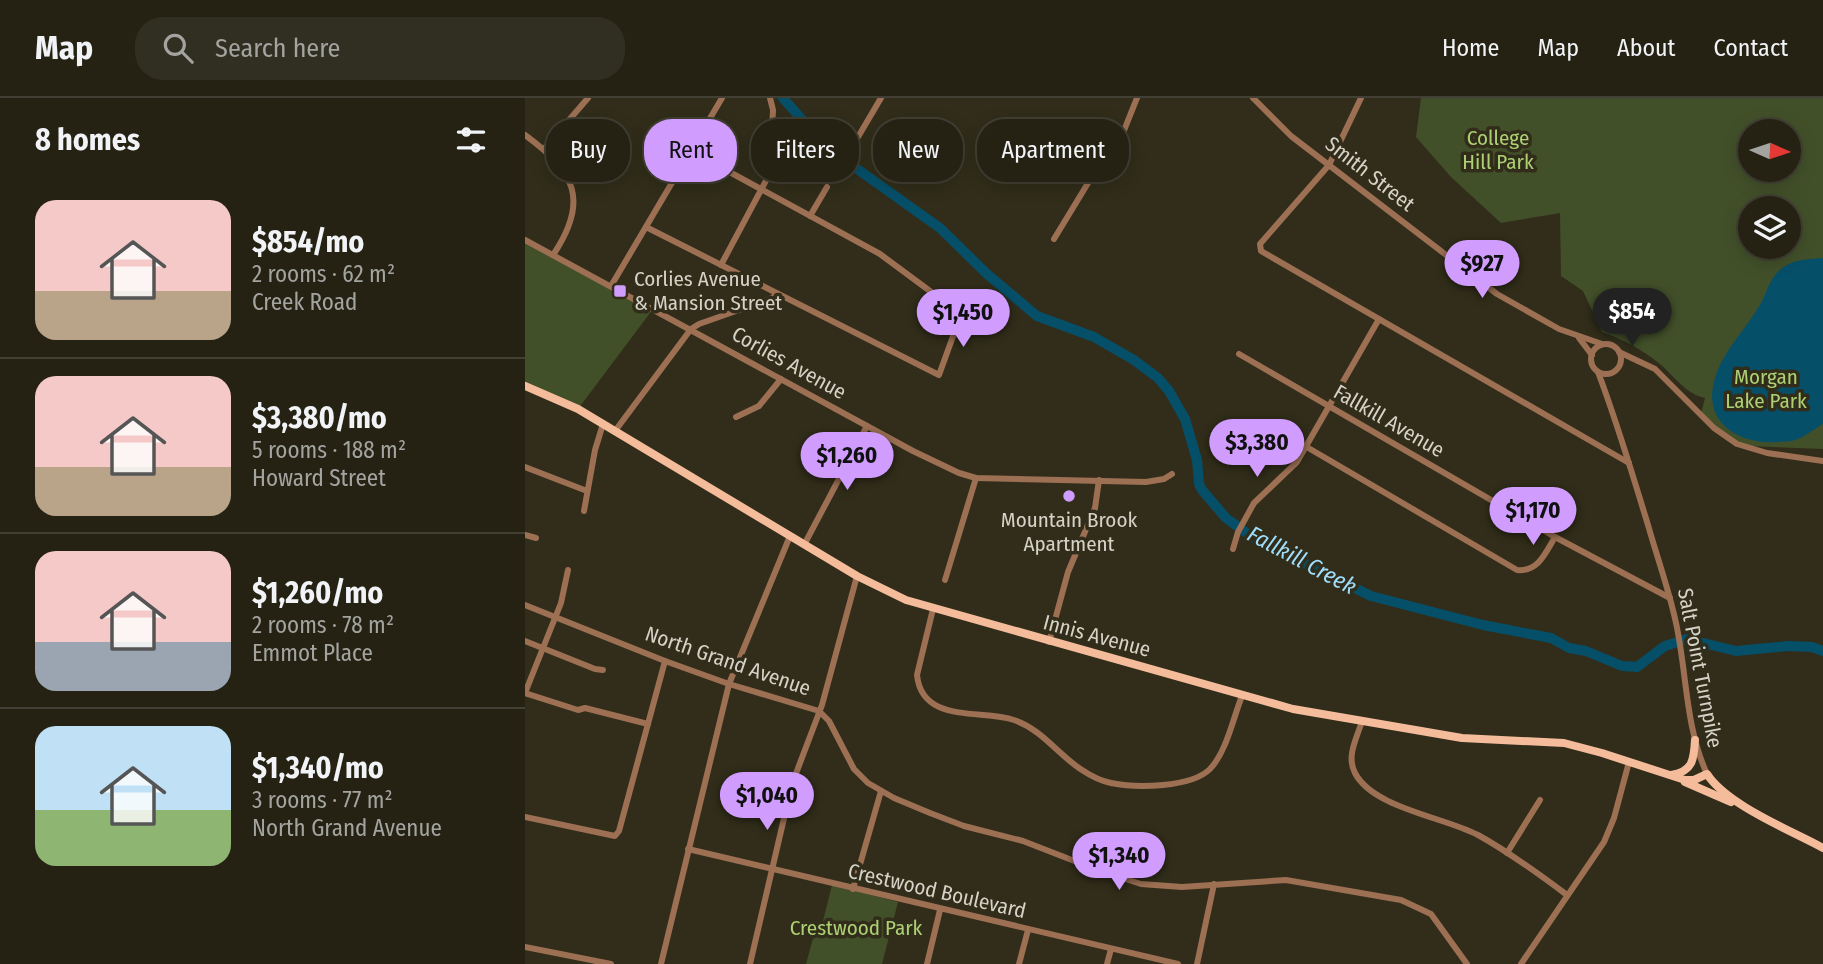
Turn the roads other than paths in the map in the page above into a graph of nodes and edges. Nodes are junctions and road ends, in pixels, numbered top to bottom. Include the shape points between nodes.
1 (588, 98) edge
2 (722, 98) edge
3 (770, 98) edge
4 (881, 98) edge
5 (1137, 98) edge
6 (1253, 98) edge
7 (1361, 98) edge
8 (710, 119) edge
9 (525, 135) edge
10 (859, 135) edge
11 (544, 149) junction
12 (1329, 165) junction
13 (737, 177) edge
14 (673, 182) edge
15 (827, 187) dead end
16 (762, 190) junction
17 (810, 216) junction
18 (646, 228) junction
19 (1054, 239) dead end
20 (525, 240) edge
21 (553, 255) junction
22 (721, 265) junction
23 (611, 286) junction
24 (778, 294) junction
25 (1379, 319) junction
26 (691, 329) junction
27 (1578, 336) junction
28 (1602, 344) junction
29 (1619, 352) junction
30 (1239, 354) dead end
31 (1591, 355) junction
32 (1637, 361) junction
33 (1620, 365) junction
34 (1598, 372) junction
35 (1609, 373) junction
36 (781, 379) junction
37 (525, 386) edge
38 (1607, 395) junction
39 (1329, 407) junction
40 (736, 417) dead end
41 (603, 424) junction
42 (867, 426) junction
43 (615, 431) junction
44 (1305, 446) junction
45 (1823, 461) edge
46 (1629, 463) junction
47 (525, 467) edge
48 (1172, 474) dead end
49 (976, 478) junction
50 (1099, 481) junction
51 (587, 491) junction
52 (584, 511) dead end
53 (525, 535) edge
54 (790, 536) junction
55 (1555, 537) junction
56 (536, 538) dead end
57 (804, 545) junction
58 (1233, 549) dead end
59 (568, 570) dead end
60 (857, 576) junction
61 (945, 580) dead end
62 (1670, 598) junction
63 (525, 605) edge
64 (933, 609) junction
65 (556, 617) junction
66 (525, 640) edge
67 (1049, 642) junction
68 (544, 648) junction
69 (665, 661) junction
70 (603, 670) dead end
71 (729, 684) junction
72 (525, 693) edge
73 (1242, 696) junction
74 (820, 710) junction
75 (1361, 721) junction
76 (648, 724) junction
77 (1695, 740) junction
78 (1629, 762) junction
79 (1669, 775) junction
80 (1707, 775) junction
81 (881, 791) junction
82 (1540, 800) dead end
83 (1758, 814) junction
84 (525, 817) edge
85 (1823, 848) edge
86 (688, 849) junction
87 (1507, 853) junction
88 (772, 870) junction
89 (1215, 884) junction
90 (853, 889) junction
91 (1567, 895) junction
92 (940, 910) junction
93 (1028, 930) junction
94 (525, 947) edge
95 (1111, 949) junction
96 (611, 964) edge
97 (661, 964) edge
98 (750, 964) edge
99 (927, 964) edge
100 (1019, 964) edge
101 (1107, 964) edge
102 (1178, 964) edge
103 (1197, 964) edge
104 (1467, 964) edge
105 (1521, 964) edge

1 - 11 street
2 - 8 street
3 - 16 street via 771,167
4 - 10 street
5 - 19 street via 1121,138
6 - 12 street, Smith Street
7 - 12 street
9 - 11 street
11 - 21 street via 569,179 574,200 570,226
12 - 25 street via 1259,247
12 - 27 street, Smith Street via 1497,294
13 - 16 street
14 - 18 street
15 - 17 street
16 - 17 street
16 - 22 street
17 - 24 street via 888,259 961,314 939,374
18 - 22 street
18 - 23 street
20 - 21 street, Corlies Avenue
21 - 23 street, Corlies Avenue
22 - 24 street
23 - 26 street, Corlies Avenue
24 - 26 street
25 - 39 street
25 - 46 street
26 - 36 street, Corlies Avenue
26 - 43 street
27 - 28 street, Smith Street
27 - 31 street
28 - 29 street
28 - 31 street
29 - 32 street
29 - 33 street
30 - 39 street, Fallkill Avenue
31 - 34 street
32 - 33 street
32 - 45 street via 1654,369 1714,428 1737,444
33 - 35 street
34 - 35 street
34 - 38 street, Salt Point Turnpike
35 - 38 street, Salt Point Turnpike
36 - 40 street via 759,406
36 - 42 street, Corlies Avenue
37 - 41 main road, Innis Avenue
38 - 46 street, Salt Point Turnpike
39 - 44 street
39 - 55 street, Fallkill Avenue
41 - 43 main road, Innis Avenue
41 - 51 street
42 - 49 street, Corlies Avenue via 913,452
42 - 57 street
43 - 54 main road, Innis Avenue
44 - 55 street via 1517,570 1536,566
44 - 58 street via 1288,471 1254,503
46 - 62 street, Salt Point Turnpike
47 - 51 street
48 - 50 street, Corlies Avenue via 1156,481
49 - 50 street, Corlies Avenue
49 - 61 street
50 - 67 street via 1095,508 1068,572
51 - 52 street
53 - 56 street
54 - 57 main road, Innis Avenue
54 - 71 street
55 - 62 street, Fallkill Avenue
57 - 60 main road, Innis Avenue
59 - 65 street
60 - 64 main road, Innis Avenue
60 - 74 street
62 - 77 street, Salt Point Turnpike
63 - 65 street, North Grand Avenue
64 - 67 main road, Innis Avenue
64 - 73 street via 916,675 925,697 946,712 1020,722 1080,769 1111,783 1152,785 1201,776 1215,763
65 - 68 street
65 - 69 street, North Grand Avenue
66 - 68 street
67 - 73 main road, Innis Avenue
68 - 70 street
68 - 72 street
69 - 71 street, North Grand Avenue
69 - 76 street
71 - 74 street, North Grand Avenue
71 - 86 street
72 - 76 street via 578,710
73 - 75 main road, Innis Avenue
74 - 81 street, North Grand Avenue via 854,769
74 - 88 street via 798,765
75 - 78 main road, Innis Avenue via 1462,738 1564,743
75 - 87 street via 1351,758 1355,774 1365,786 1391,801 1459,826
76 - 84 street via 615,836
77 - 79 main road via 1691,765
77 - 80 street, Salt Point Turnpike
78 - 79 main road, Innis Avenue
78 - 91 street via 1604,842
79 - 80 main road, Innis Avenue via 1693,780
79 - 83 main road
80 - 83 main road, Salt Point Turnpike via 1718,789
81 - 89 street, North Grand Avenue via 964,826 1023,841 1123,879 1162,887
81 - 90 street
82 - 87 street
83 - 85 main road, Salt Point Turnpike
86 - 88 street, Crestwood Boulevard
86 - 97 street
87 - 91 street
88 - 90 street, Crestwood Boulevard
88 - 98 street
89 - 103 street
89 - 104 street, North Grand Avenue via 1286,880 1401,900 1431,914
90 - 92 street, Crestwood Boulevard
91 - 105 street
92 - 93 street, Crestwood Boulevard
92 - 99 street
93 - 95 street, Crestwood Boulevard
93 - 100 street
94 - 96 street
95 - 101 street
95 - 102 street, Crestwood Boulevard

